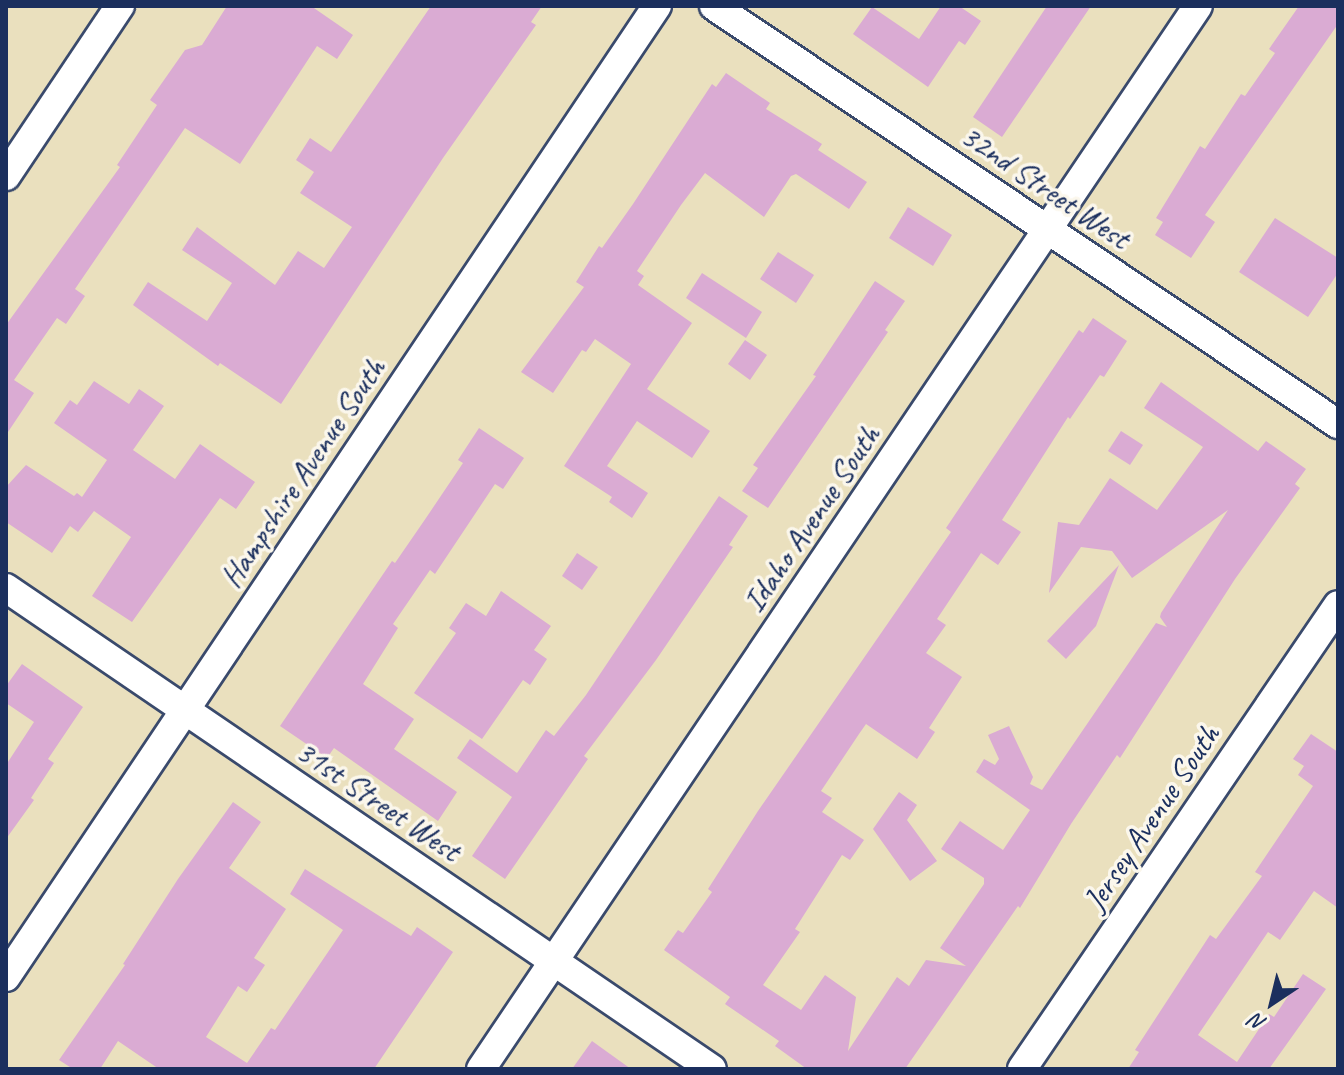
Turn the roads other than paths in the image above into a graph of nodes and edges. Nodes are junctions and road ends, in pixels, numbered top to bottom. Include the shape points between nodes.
1 (120, 6) edge
2 (657, 6) edge
3 (714, 6) edge
4 (1198, 6) edge
5 (6, 176) edge
6 (1048, 229) junction
7 (1338, 424) edge
8 (6, 588) edge
9 (1338, 605) edge
10 (184, 712) junction
11 (554, 962) junction
12 (6, 977) edge
13 (481, 1069) edge
14 (712, 1069) edge
15 (1022, 1069) edge

1 - 5 street
2 - 10 street, Hampshire Avenue South
3 - 6 street, 32nd Street West
4 - 6 street, Idaho Avenue South
6 - 7 street, 32nd Street West
6 - 11 street, Idaho Avenue South
8 - 10 street, 31st Street West
9 - 15 street, Jersey Avenue South
10 - 11 street, 31st Street West
10 - 12 street, Hampshire Avenue South
11 - 13 street, Idaho Avenue South
11 - 14 street, 31st Street West

